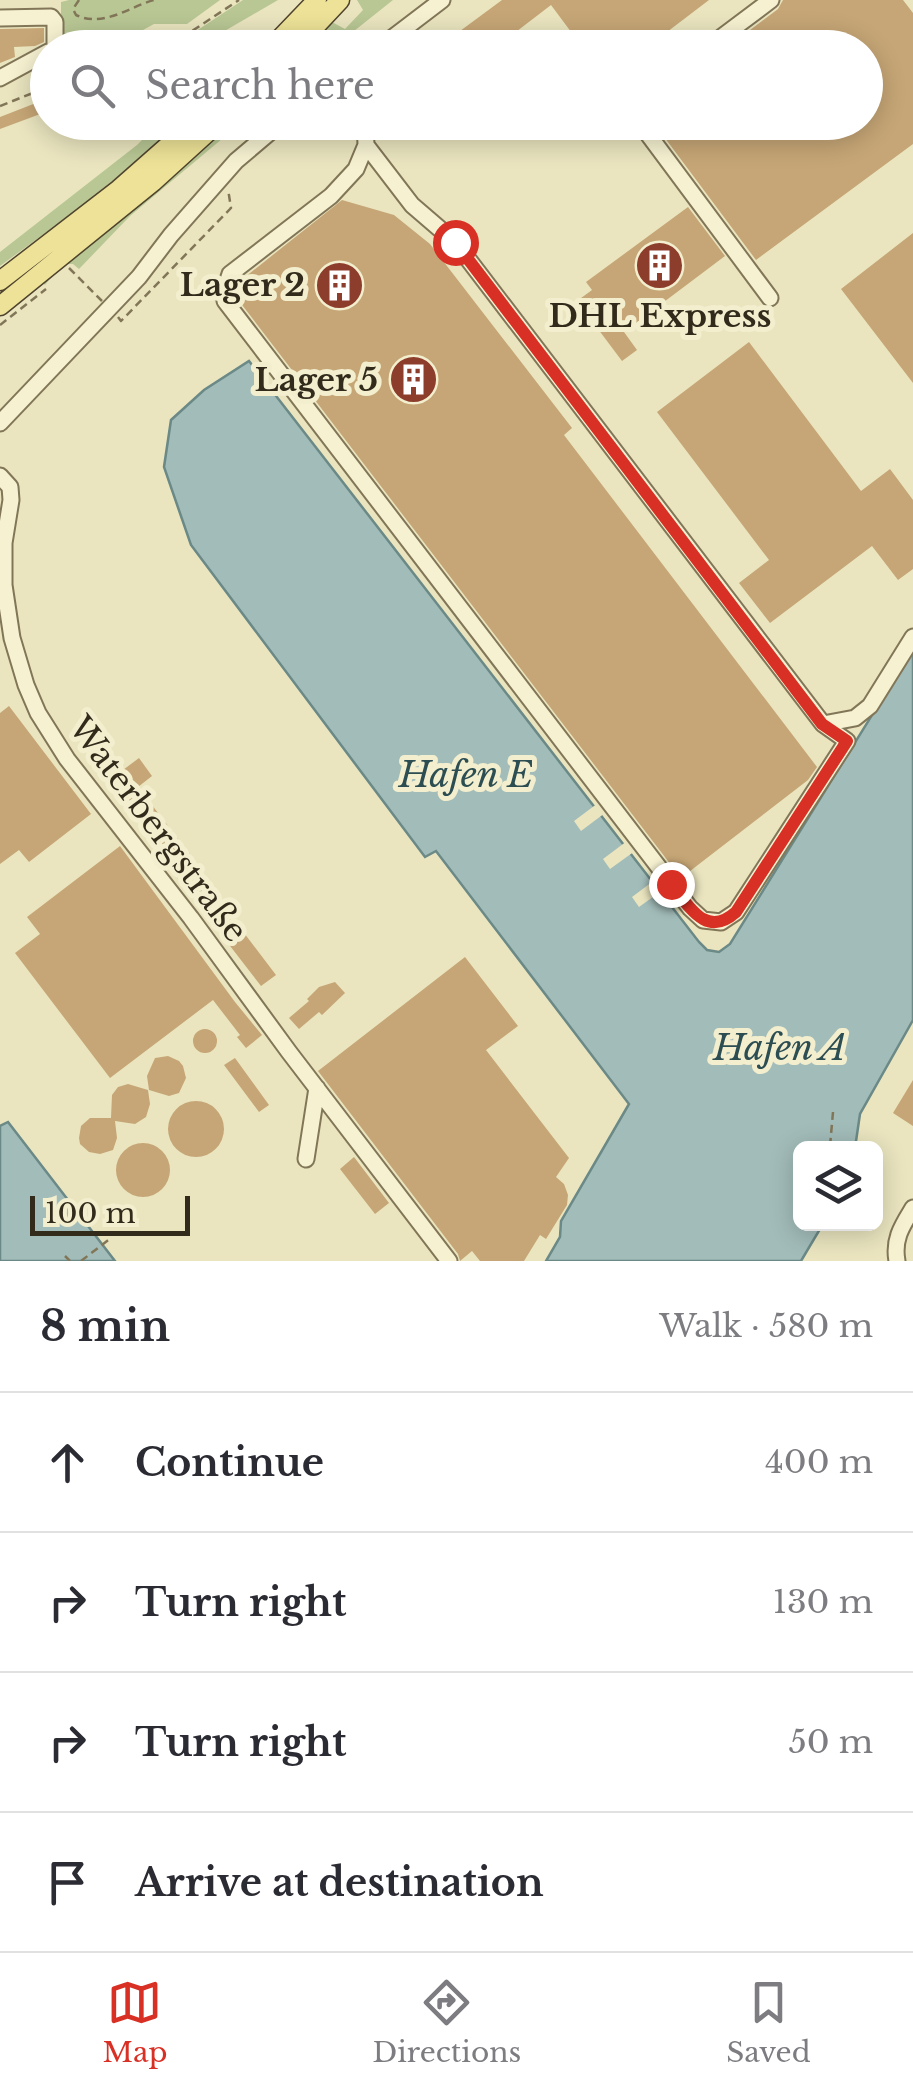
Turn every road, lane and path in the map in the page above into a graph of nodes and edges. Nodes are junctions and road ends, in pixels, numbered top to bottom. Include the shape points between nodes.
1 (79, 0) edge
2 (154, 0) edge
3 (239, 0) edge
4 (317, 0) edge
5 (340, 0) edge
6 (442, 0) edge
7 (771, 0) edge
8 (0, 18) edge
9 (55, 30) edge
10 (195, 30) edge
11 (288, 30) edge
12 (312, 30) edge
13 (403, 30) edge
14 (731, 30) edge
15 (30, 62) edge
16 (0, 78) edge
17 (30, 95) edge
18 (0, 106) edge
19 (175, 140) edge
20 (199, 140) edge
21 (261, 140) edge
22 (366, 140) edge
23 (652, 140) edge
24 (366, 145) junction
25 (229, 185) dead end
26 (61, 270) dead end
27 (0, 281) edge
28 (50, 285) dead end
29 (770, 298) dead end
30 (0, 306) edge
31 (108, 308) junction
32 (0, 325) edge
33 (0, 423) edge
34 (0, 476) edge
35 (5, 512) edge
36 (913, 637) edge
37 (822, 724) junction
38 (317, 1088) junction
39 (833, 1112) dead end
40 (830, 1141) edge
41 (306, 1159) dead end
42 (913, 1208) edge
43 (111, 1238) dead end
44 (65, 1256) dead end
45 (913, 1258) edge
46 (70, 1261) edge
47 (81, 1261) edge
48 (449, 1261) edge
49 (897, 1261) edge

1 - 2 path via 74,8 84,20
3 - 10 path
4 - 11 main road
5 - 12 main road
6 - 13 street
7 - 14 street
8 - 9 street via 50,17
15 - 16 street
17 - 18 path
19 - 27 main road
20 - 30 main road
21 - 31 street
22 - 24 street
23 - 29 street
24 - 37 street via 412,205 455,242
24 - 37 street via 356,169 331,196 230,274 225,301 703,920 721,922 736,912 847,741
25 - 31 path via 231,208 128,314 121,321
26 - 31 path via 71,268
28 - 32 path
31 - 33 street
34 - 35 street, Waterbergstraße via 12,500
35 - 38 street, Waterbergstraße via 4,585 12,638 38,713
36 - 37 street via 862,713
38 - 41 street
38 - 48 street, Waterbergstraße
39 - 40 path
42 - 49 street via 898,1232
43 - 47 path
44 - 46 path
45 - 49 street

